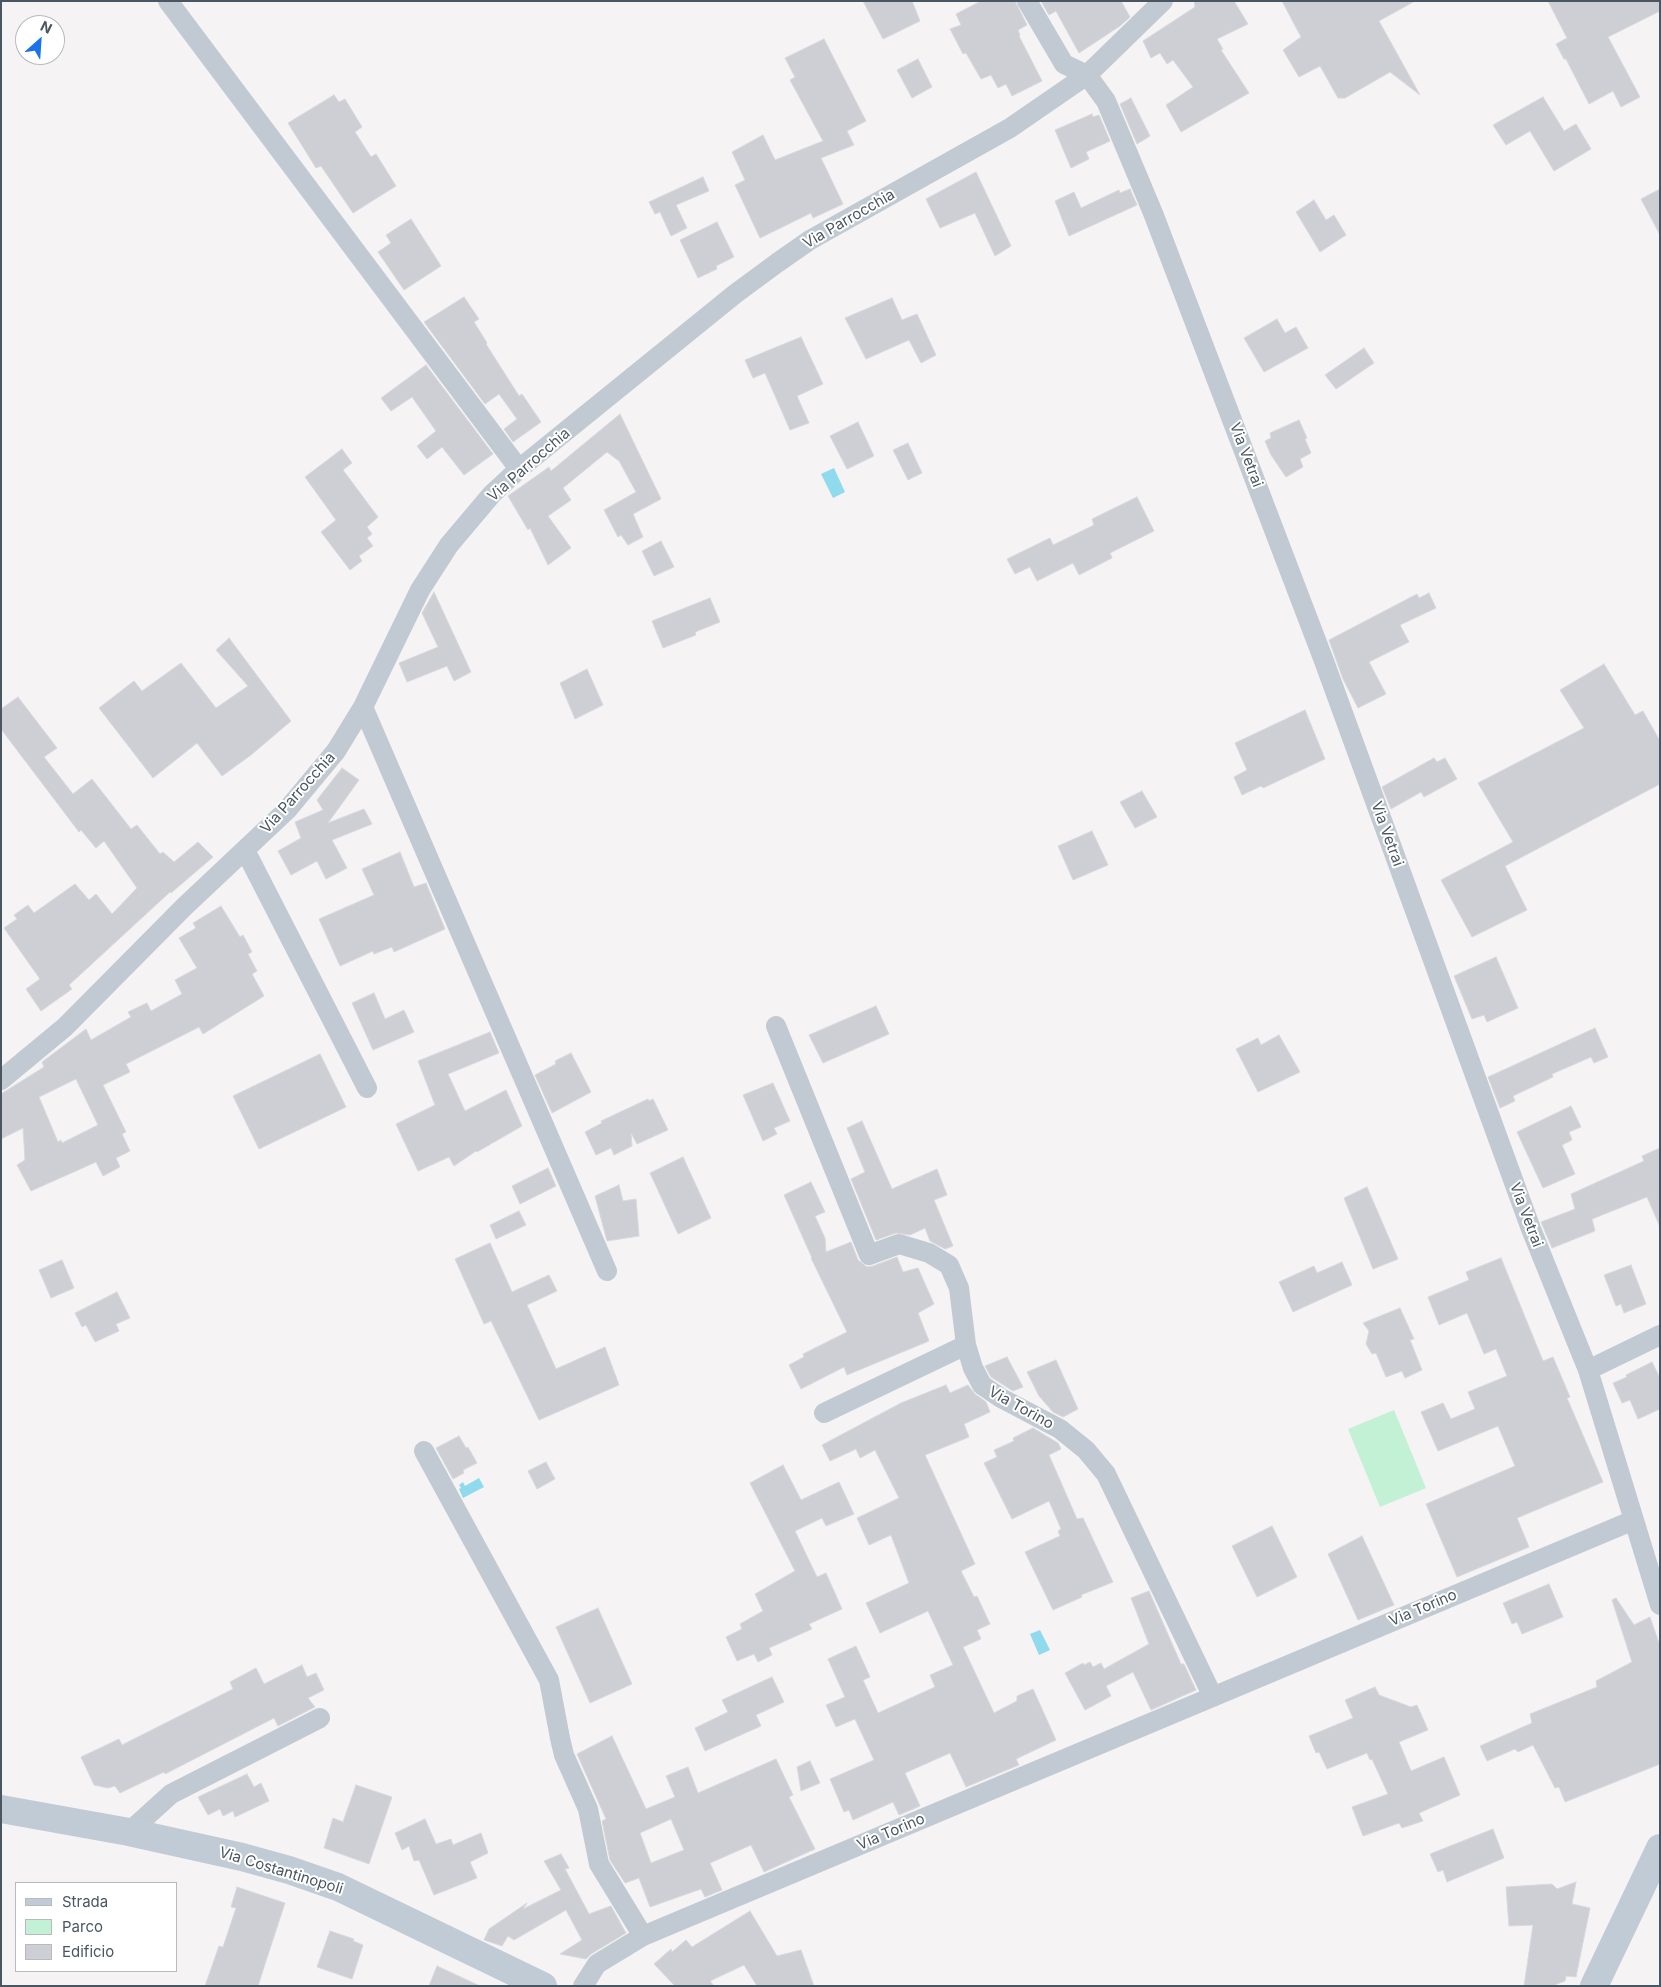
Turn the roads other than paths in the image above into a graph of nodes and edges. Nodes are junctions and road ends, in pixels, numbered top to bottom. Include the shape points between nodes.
1 (168, 1) edge
2 (1026, 1) edge
3 (1163, 1) edge
4 (1087, 75) junction
5 (519, 469) junction
6 (364, 707) junction
7 (245, 850) junction
8 (776, 1026) dead end
9 (1, 1080) edge
10 (368, 1088) dead end
11 (606, 1271) dead end
12 (1660, 1335) edge
13 (966, 1345) junction
14 (1588, 1370) junction
15 (824, 1413) dead end
16 (424, 1451) dead end
17 (1634, 1520) junction
18 (1660, 1605) edge
19 (1213, 1697) junction
20 (320, 1718) dead end
21 (1, 1809) edge
22 (129, 1832) junction
23 (1660, 1848) edge
24 (643, 1936) junction
25 (542, 1986) edge
26 (584, 1986) edge
27 (1594, 1986) edge

1 - 5 street
2 - 4 street via 1064,64
3 - 4 street, Via Parrocchia
4 - 5 street, Via Parrocchia via 1010,128 810,240 735,294
4 - 14 street, Via Vetrai via 1106,101 1192,310 1531,1229
5 - 6 street, Via Parrocchia via 492,494 449,545 420,590
6 - 7 street, Via Parrocchia via 336,751 287,810
6 - 11 street
7 - 9 street, Via Parrocchia via 65,1027
7 - 10 street
8 - 13 street, Via Torino via 869,1255 899,1244 929,1253 949,1266 959,1288
12 - 14 street
13 - 15 street
13 - 19 street, Via Torino via 982,1385 1060,1429 1086,1450 1106,1474
14 - 17 street, Via Vetrai
16 - 24 street via 549,1680 564,1754 588,1809 599,1864
17 - 18 street, Via Vetrai
17 - 19 street, Via Torino
19 - 24 street, Via Torino
20 - 22 street via 171,1794
21 - 22 street, Via Costantinopoli
22 - 25 street, Via Costantinopoli via 242,1857 338,1887
23 - 27 street
24 - 26 street, Via Torino via 597,1964

